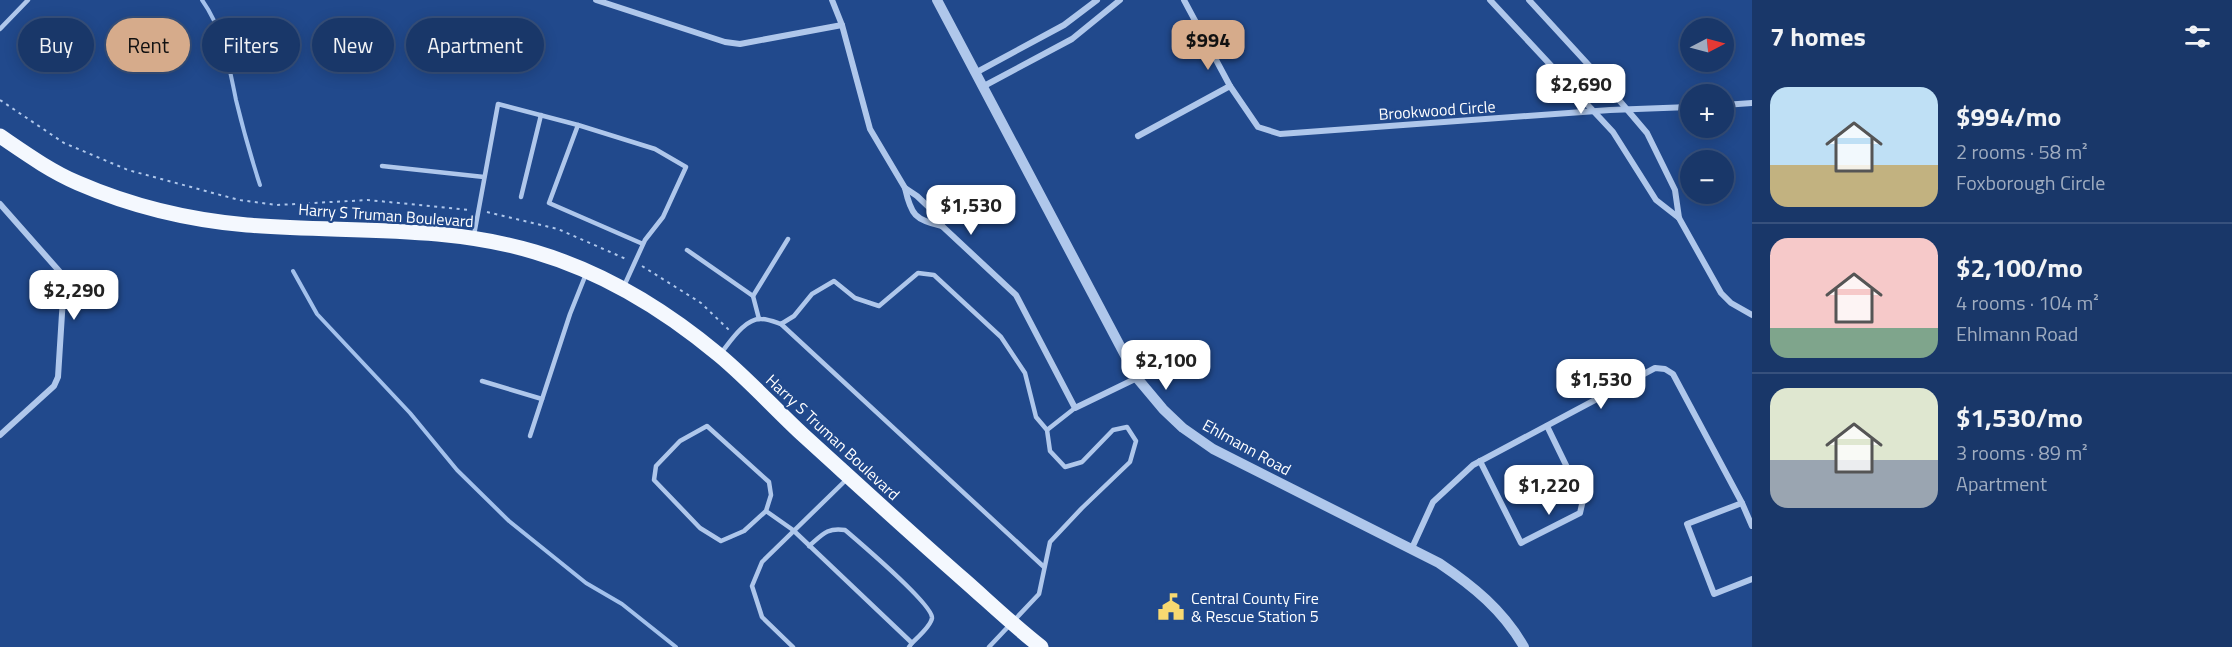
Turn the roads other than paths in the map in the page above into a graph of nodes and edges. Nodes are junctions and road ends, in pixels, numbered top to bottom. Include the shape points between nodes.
1 (28, 0) edge
2 (596, 0) edge
3 (832, 0) edge
4 (937, 0) edge
5 (1097, 0) edge
6 (1120, 0) edge
7 (1184, 0) edge
8 (1490, 0) edge
9 (1529, 0) edge
10 (842, 25) junction
11 (0, 29) edge
12 (977, 72) junction
13 (984, 86) junction
14 (1230, 86) junction
15 (1752, 103) edge
16 (1734, 104) edge
17 (1680, 107) edge
18 (1628, 110) junction
19 (1594, 112) junction
20 (541, 115) junction
21 (578, 125) junction
22 (0, 136) edge
23 (1138, 136) dead end
24 (382, 166) dead end
25 (484, 177) junction
26 (905, 188) junction
27 (521, 197) dead end
28 (0, 204) edge
29 (1679, 218) junction
30 (942, 226) junction
31 (473, 238) junction
32 (788, 239) dead end
33 (644, 244) junction
34 (687, 250) dead end
35 (588, 272) junction
36 (622, 288) junction
37 (753, 296) junction
38 (1752, 315) edge
39 (759, 319) junction
40 (781, 324) junction
41 (719, 355) junction
42 (1137, 378) junction
43 (482, 381) dead end
44 (542, 399) junction
45 (1075, 408) junction
46 (1547, 426) junction
47 (1047, 430) junction
48 (0, 435) edge
49 (530, 436) dead end
50 (1480, 461) junction
51 (849, 477) junction
52 (1742, 503) junction
53 (766, 511) junction
54 (1752, 526) edge
55 (793, 530) junction
56 (809, 546) junction
57 (1412, 548) junction
58 (1044, 567) junction
59 (1752, 579) edge
60 (1012, 622) junction
61 (910, 645) edge
62 (793, 647) edge
63 (989, 647) edge
64 (1041, 647) edge
65 (1524, 647) edge

1 - 11 lane
2 - 10 street via 740,44
3 - 10 street
4 - 12 street, Ehlmann Road
5 - 12 street via 1064,25
6 - 13 street via 1072,39
7 - 14 street
8 - 19 street
9 - 18 street
10 - 26 street via 870,129
12 - 13 street, Ehlmann Road
13 - 42 street, Ehlmann Road
14 - 19 street, Brookwood Circle via 1258,127 1280,134
14 - 23 street
15 - 16 street
17 - 18 street, Brookwood Circle
18 - 19 street, Brookwood Circle
18 - 29 street via 1647,133 1675,190
19 - 29 street via 1613,132 1656,200
20 - 21 lane
20 - 25 lane via 498,104
20 - 27 lane
21 - 33 lane via 549,203
21 - 33 lane via 655,149 686,167 663,217
22 - 31 main road, Harry S Truman Boulevard via 77,183 157,210 249,225
24 - 25 lane
25 - 31 lane
26 - 30 street via 934,213
26 - 30 street via 909,206 922,221
28 - 48 street via 60,272 64,282 58,377 54,386
29 - 38 street via 1721,293
30 - 45 street via 1016,295
31 - 35 main road, Harry S Truman Boulevard via 536,252
32 - 37 lane
33 - 36 lane
34 - 37 lane
35 - 36 main road, Harry S Truman Boulevard
35 - 44 lane
36 - 41 main road, Harry S Truman Boulevard
37 - 39 lane
39 - 40 lane
39 - 41 lane via 748,324
40 - 47 lane via 794,316 812,294 834,281 855,298 879,306 918,273 934,275 1001,337 1025,374 1036,417
40 - 58 lane
41 - 51 main road, Harry S Truman Boulevard
42 - 45 street
42 - 57 street, Ehlmann Road via 1183,429 1213,449
43 - 44 lane
44 - 49 lane
45 - 47 lane
46 - 50 street
46 - 50 street via 1583,500 1580,513 1521,543
46 - 52 street via 1655,368 1665,369 1673,374
47 - 58 lane via 1050,451 1065,467 1082,462 1113,430 1127,427 1136,441 1130,462 1050,542
50 - 57 street via 1433,502
51 - 55 lane
51 - 60 main road, Harry S Truman Boulevard
52 - 54 street
52 - 59 street via 1687,524 1713,594
53 - 53 lane via 771,495 769,482 707,426 680,441 656,466 654,480 700,528 721,541 744,531
53 - 55 lane
55 - 56 lane
55 - 62 lane via 762,562 752,586 762,617
56 - 61 lane
56 - 61 lane via 834,528 845,530 914,592 932,616
57 - 65 street, Ehlmann Road via 1472,585 1501,612
58 - 60 lane via 1039,594
60 - 63 lane
60 - 64 main road, Harry S Truman Boulevard

